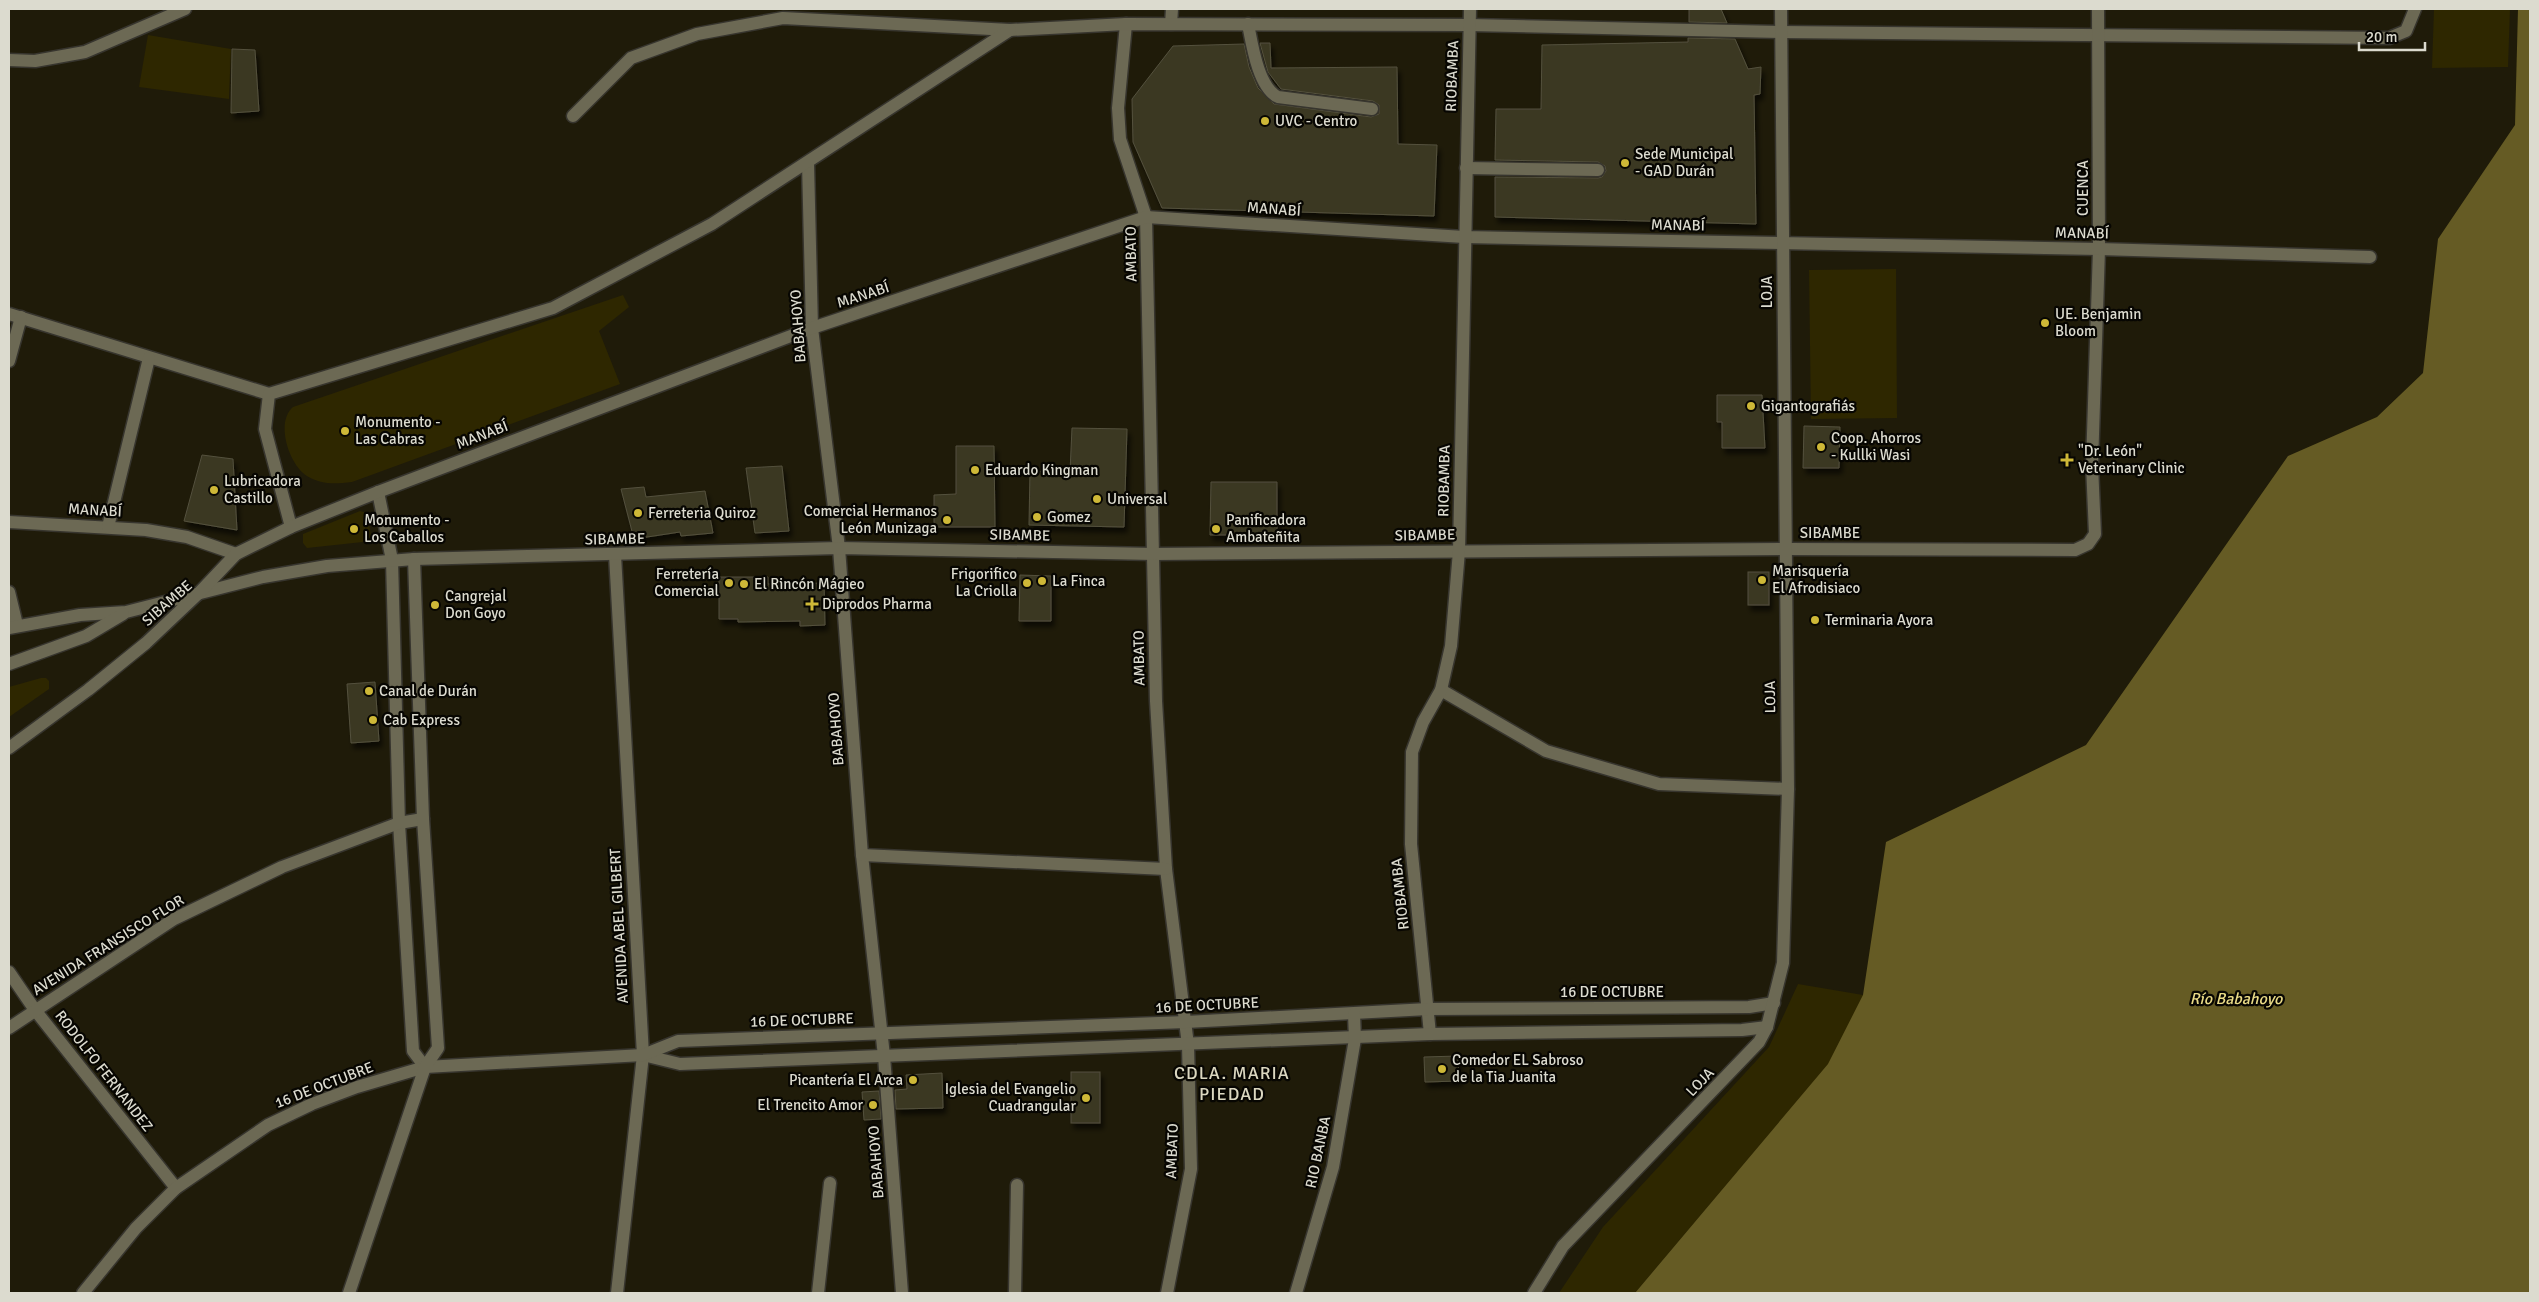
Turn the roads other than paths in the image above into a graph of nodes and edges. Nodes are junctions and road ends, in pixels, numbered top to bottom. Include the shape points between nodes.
1 (185, 9) edge
2 (1172, 9) edge
3 (1470, 9) edge
4 (1781, 9) edge
5 (2098, 9) edge
6 (2416, 9) edge
7 (1126, 24) junction
8 (1171, 24) junction
9 (1248, 24) junction
10 (1470, 25) junction
11 (1010, 30) junction
12 (1781, 32) junction
13 (2098, 35) junction
14 (9, 60) edge
15 (1372, 109) dead end
16 (573, 116) dead end
17 (808, 163) junction
18 (1466, 168) junction
19 (1598, 170) dead end
20 (1146, 217) junction
21 (1464, 237) junction
22 (1783, 244) junction
23 (2099, 249) junction
24 (2370, 257) dead end
25 (15, 316) edge
26 (812, 328) junction
27 (149, 358) junction
28 (9, 361) edge
29 (269, 394) junction
30 (378, 492) junction
31 (9, 522) edge
32 (108, 527) junction
33 (291, 527) junction
34 (2088, 544) joint
35 (838, 548) junction
36 (1785, 549) junction
37 (1458, 551) junction
38 (236, 554) junction
39 (1154, 554) junction
40 (615, 555) junction
41 (414, 559) junction
42 (392, 560) junction
43 (9, 592) edge
44 (200, 592) junction
45 (126, 612) junction
46 (13, 626) edge
47 (9, 664) edge
48 (1441, 690) junction
49 (9, 748) edge
50 (1788, 789) junction
51 (423, 819) junction
52 (399, 823) junction
53 (862, 856) junction
54 (1166, 869) junction
55 (9, 972) edge
56 (1774, 1003) junction
57 (1428, 1009) junction
58 (35, 1010) junction
59 (1354, 1014) junction
60 (1186, 1022) junction
61 (1768, 1027) junction
62 (9, 1028) edge
63 (881, 1033) junction
64 (1430, 1034) junction
65 (1355, 1039) junction
66 (1188, 1045) junction
67 (643, 1055) junction
68 (884, 1056) junction
69 (425, 1067) junction
70 (830, 1183) dead end
71 (1017, 1185) dead end
72 (176, 1188) junction
73 (82, 1293) edge
74 (350, 1293) edge
75 (616, 1293) edge
76 (818, 1293) edge
77 (902, 1293) edge
78 (1015, 1293) edge
79 (1167, 1293) edge
80 (1296, 1293) edge
81 (1534, 1293) edge

1 - 14 street via 85,52 35,61
2 - 8 street
3 - 10 street, RIOBAMBA
4 - 12 street, LOJA
5 - 13 street, CUENCA
6 - 13 street via 2406,31 2388,38
7 - 8 street
7 - 11 street
7 - 20 street, AMBATO via 1118,108 1120,139
8 - 9 street
9 - 10 street
9 - 15 street via 1254,52 1270,93 1278,97
10 - 12 street
10 - 18 street, RIOBAMBA
11 - 16 street via 783,18 707,32 631,58
11 - 17 street
12 - 13 street
12 - 22 street, LOJA
13 - 23 street, CUENCA
17 - 26 street, BABAHOYO
17 - 29 street via 712,224 553,308
18 - 19 street
18 - 21 street, RIOBAMBA
20 - 21 street, MANABÍ
20 - 26 street, MANABÍ
20 - 39 street, AMBATO
21 - 22 street, MANABÍ
21 - 37 street, RIOBAMBA
22 - 23 street, MANABÍ
22 - 36 street, LOJA
23 - 24 street, MANABÍ
23 - 34 street, CUENCA via 2092,465 2095,534
25 - 27 street
25 - 28 street
26 - 30 street, MANABÍ
26 - 35 street, BABAHOYO
27 - 29 street
27 - 32 street
29 - 33 street via 265,429
30 - 33 street, MANABÍ
30 - 42 street
31 - 32 street, MANABÍ
32 - 38 street, MANABÍ via 187,538
33 - 38 street, MANABÍ
34 - 36 street, SIBAMBE via 2075,550
35 - 39 street, SIBAMBE
35 - 40 street, SIBAMBE
35 - 53 street, BABAHOYO
36 - 37 street, SIBAMBE
36 - 50 street, LOJA
37 - 39 street, SIBAMBE
37 - 48 street, RIOBAMBA via 1451,646
38 - 44 street, MANABÍ
39 - 54 street, AMBATO via 1156,701
40 - 41 street, SIBAMBE
40 - 67 street, AVENIDA ABEL GILBERT
41 - 42 street, SIBAMBE
41 - 51 street
42 - 44 street, SIBAMBE via 327,566
42 - 52 street
43 - 46 street
44 - 45 street
44 - 49 street, SIBAMBE via 146,643
45 - 46 street
45 - 47 street via 86,636
48 - 50 street via 1546,751 1659,784
48 - 57 street, RIOBAMBA via 1423,722 1412,752 1411,844
50 - 56 street, LOJA via 1783,963
51 - 52 street, AVENIDA FRANSISCO FLOR
51 - 69 street via 438,1048
52 - 58 street, AVENIDA FRANSISCO FLOR via 282,867 174,919
52 - 69 street via 413,1051
53 - 54 street
53 - 63 street, BABAHOYO
54 - 60 street, AMBATO
55 - 58 street, RODOLFO FERNANDEZ
56 - 57 street, 16 DE OCTUBRE via 1748,1007
56 - 61 street, LOJA
57 - 59 street, 16 DE OCTUBRE
57 - 64 street, RIOBAMBA
58 - 62 street, AVENIDA FRANSISCO FLOR
58 - 72 street, RODOLFO FERNANDEZ
59 - 60 street, 16 DE OCTUBRE
59 - 65 street, RIO BANBA
60 - 63 street, 16 DE OCTUBRE
60 - 66 street, AMBATO
61 - 64 street, 16 DE OCTUBRE
61 - 81 street, LOJA via 1760,1042 1563,1246
63 - 67 street, 16 DE OCTUBRE via 678,1041
63 - 68 street, BABAHOYO
64 - 65 street, 16 DE OCTUBRE
65 - 66 street, 16 DE OCTUBRE
65 - 80 street, RIO BANBA via 1333,1167
66 - 68 street, 16 DE OCTUBRE
66 - 79 street, AMBATO via 1191,1169
67 - 68 street, 16 DE OCTUBRE via 680,1064
67 - 69 street, 16 DE OCTUBRE
67 - 75 street, AVENIDA ABEL GILBERT
68 - 77 street, BABAHOYO
69 - 72 street, 16 DE OCTUBRE via 357,1087 268,1125
69 - 74 street
70 - 76 street
71 - 78 street
72 - 73 street, 16 DE OCTUBRE via 136,1228

